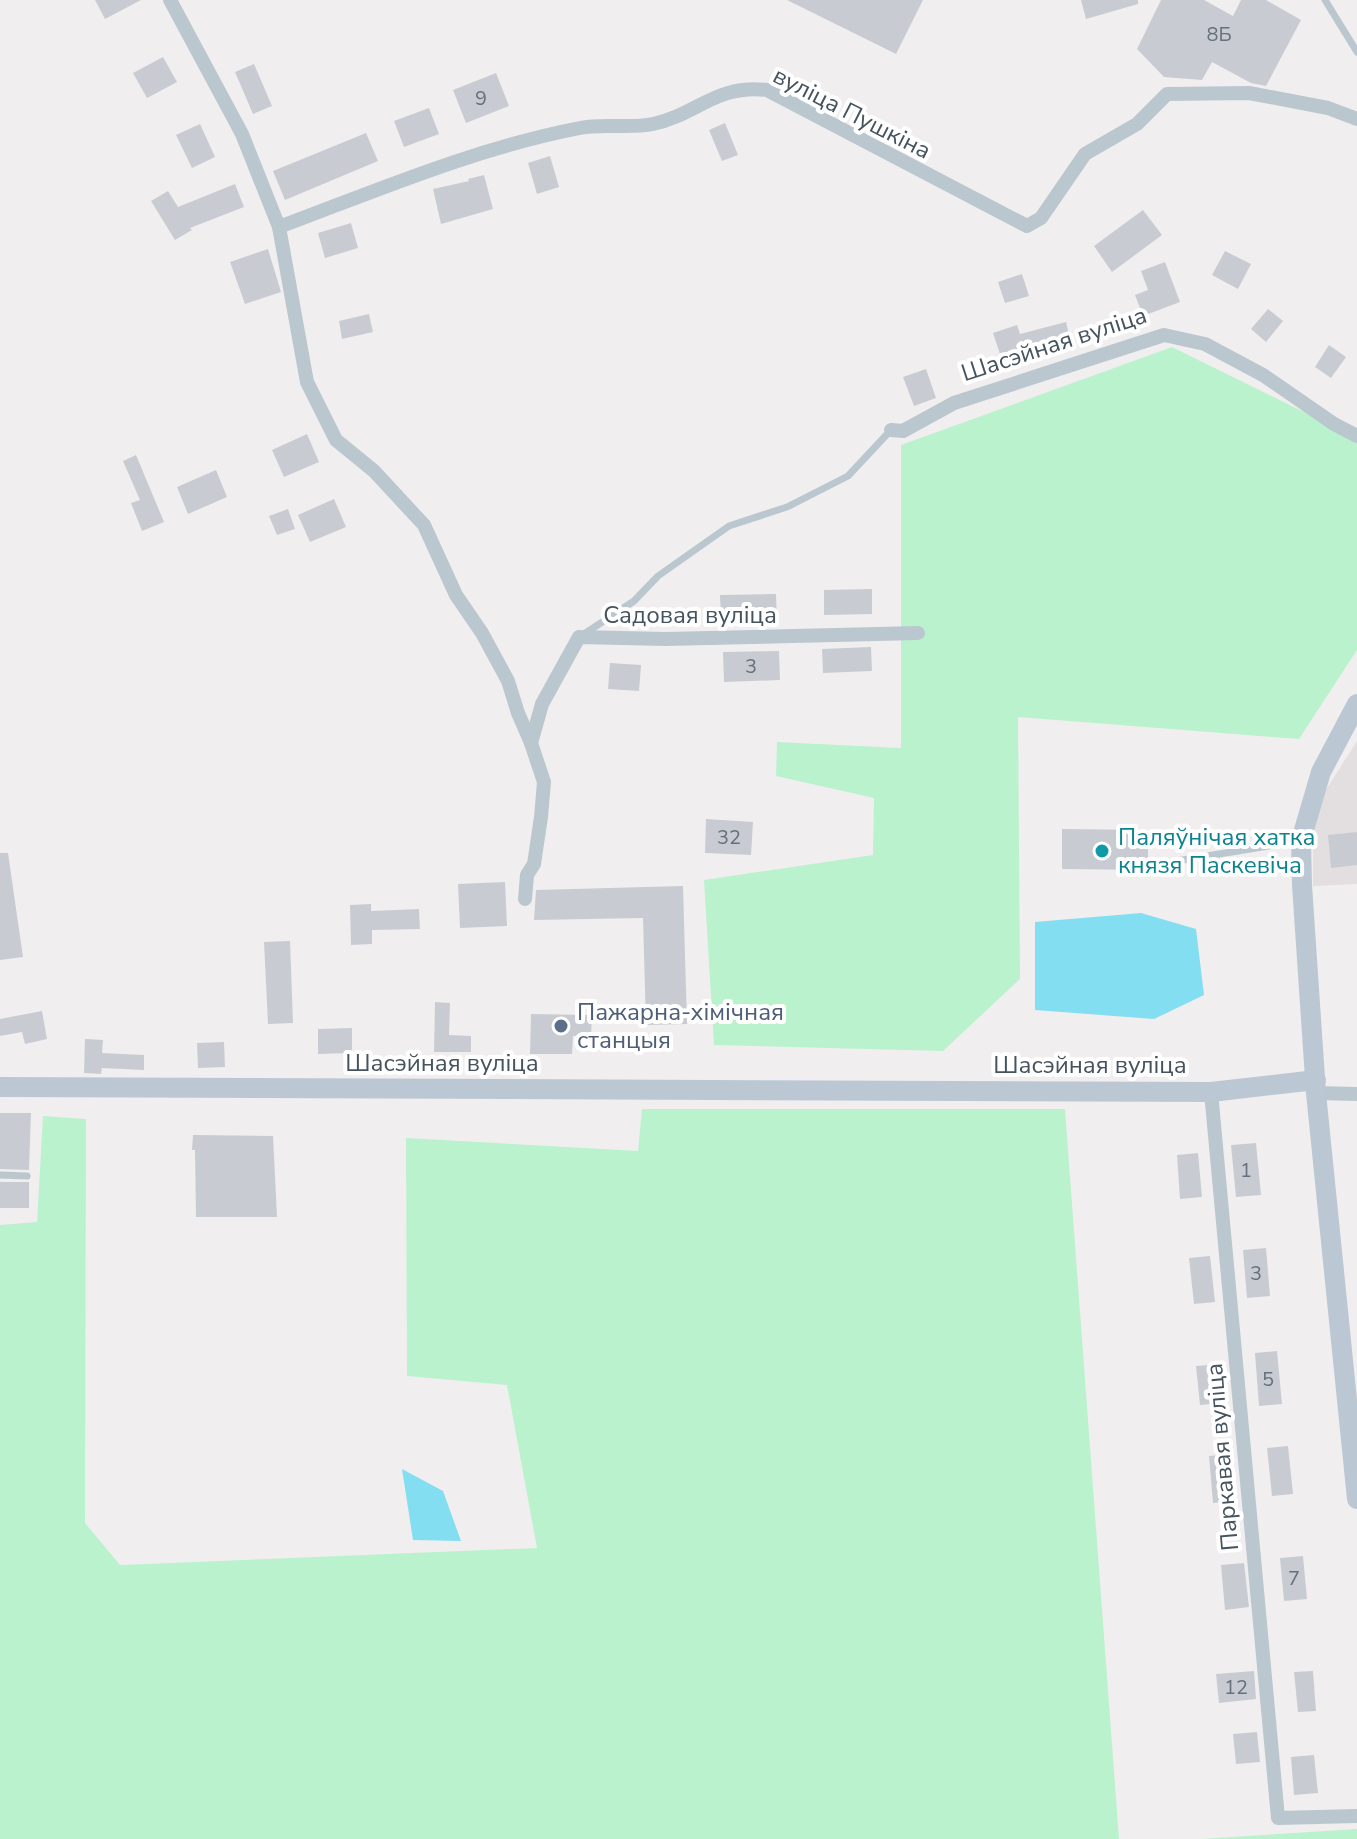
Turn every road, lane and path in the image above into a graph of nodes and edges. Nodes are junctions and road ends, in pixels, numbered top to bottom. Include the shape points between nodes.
1 (170, 0) edge
2 (1325, 0) edge
3 (1357, 52) edge
4 (1357, 119) edge
5 (279, 227) junction
6 (891, 430) joint
7 (1357, 436) edge
8 (918, 633) dead end
9 (579, 637) junction
10 (1357, 704) edge
11 (531, 743) junction
12 (1301, 840) junction
13 (1158, 864) dead end
14 (525, 899) dead end
15 (0, 1087) edge
16 (1316, 1087) junction
17 (1211, 1092) junction
18 (1357, 1094) edge
19 (0, 1175) edge
20 (27, 1176) dead end
21 (1357, 1499) edge
22 (1357, 1816) edge

1 - 5 street via 242,134
2 - 3 lane
4 - 5 street, вуліца Пушкіна via 1249,93 1167,94 1137,124 1085,154 1041,218 1027,226 767,90 747,88 652,124 583,127 481,151
5 - 11 street via 307,382 336,440 374,471 424,525 456,595 508,681
6 - 7 street, Шасэйная вуліца via 903,431 954,403 1164,335 1205,344
6 - 9 lane via 848,476 787,507 729,526
8 - 9 street, Садовая вуліца
9 - 11 street, Садовая вуліца via 542,704
10 - 12 main road via 1321,772
11 - 14 street via 544,782
12 - 13 lane
12 - 16 main road
15 - 17 main road, Шасэйная вуліца
16 - 17 main road, Шасэйная вуліца
16 - 18 street, Шасэйная вуліца
16 - 21 main road
17 - 22 street, Паркавая вуліца via 1278,1818
19 - 20 lane

